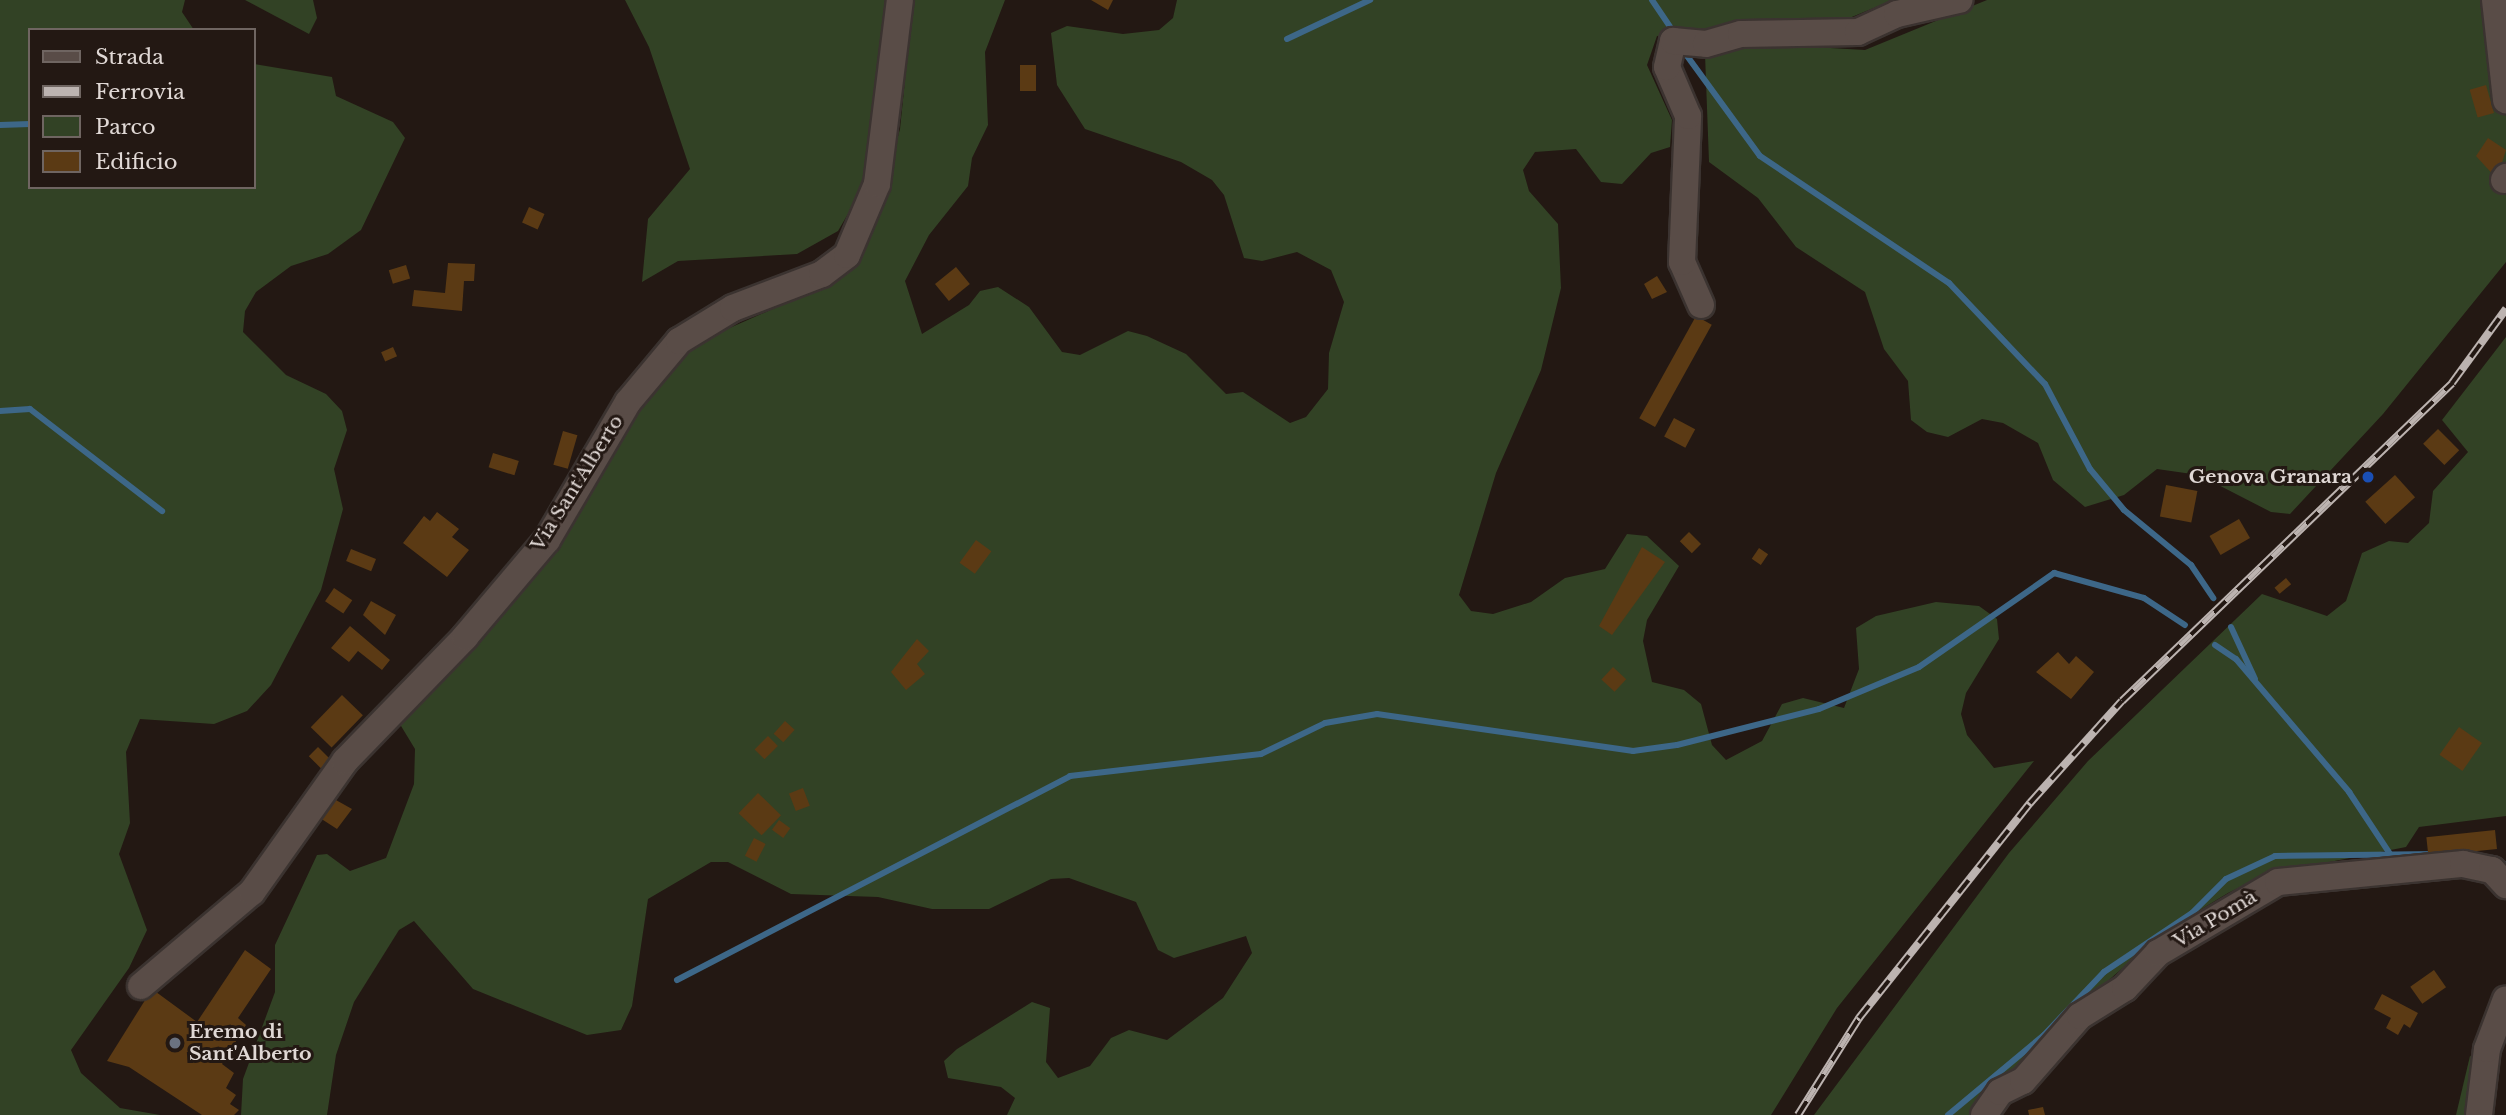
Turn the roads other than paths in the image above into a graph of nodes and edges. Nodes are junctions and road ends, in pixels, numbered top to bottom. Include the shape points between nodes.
1 (900, 0) edge
2 (1959, 0) edge
3 (2495, 0) edge
4 (2506, 100) edge
5 (1701, 304) dead end
6 (2506, 885) edge
7 (141, 986) dead end
8 (2506, 999) edge
9 (1984, 1115) edge
10 (2479, 1115) edge

1 - 7 street, Via Sant'Alberto via 877,184 847,255 822,274 733,308 679,341 628,402 547,540 465,637 345,761 253,892
2 - 5 street via 1897,14 1858,32 1741,34 1706,44 1673,41 1667,67 1688,116 1682,262
3 - 4 street
6 - 9 street, Via Pomà via 2492,870 2463,864 2278,882 2158,953 2125,988 2080,1016 2023,1082 2000,1092
8 - 10 street via 2487,1049

